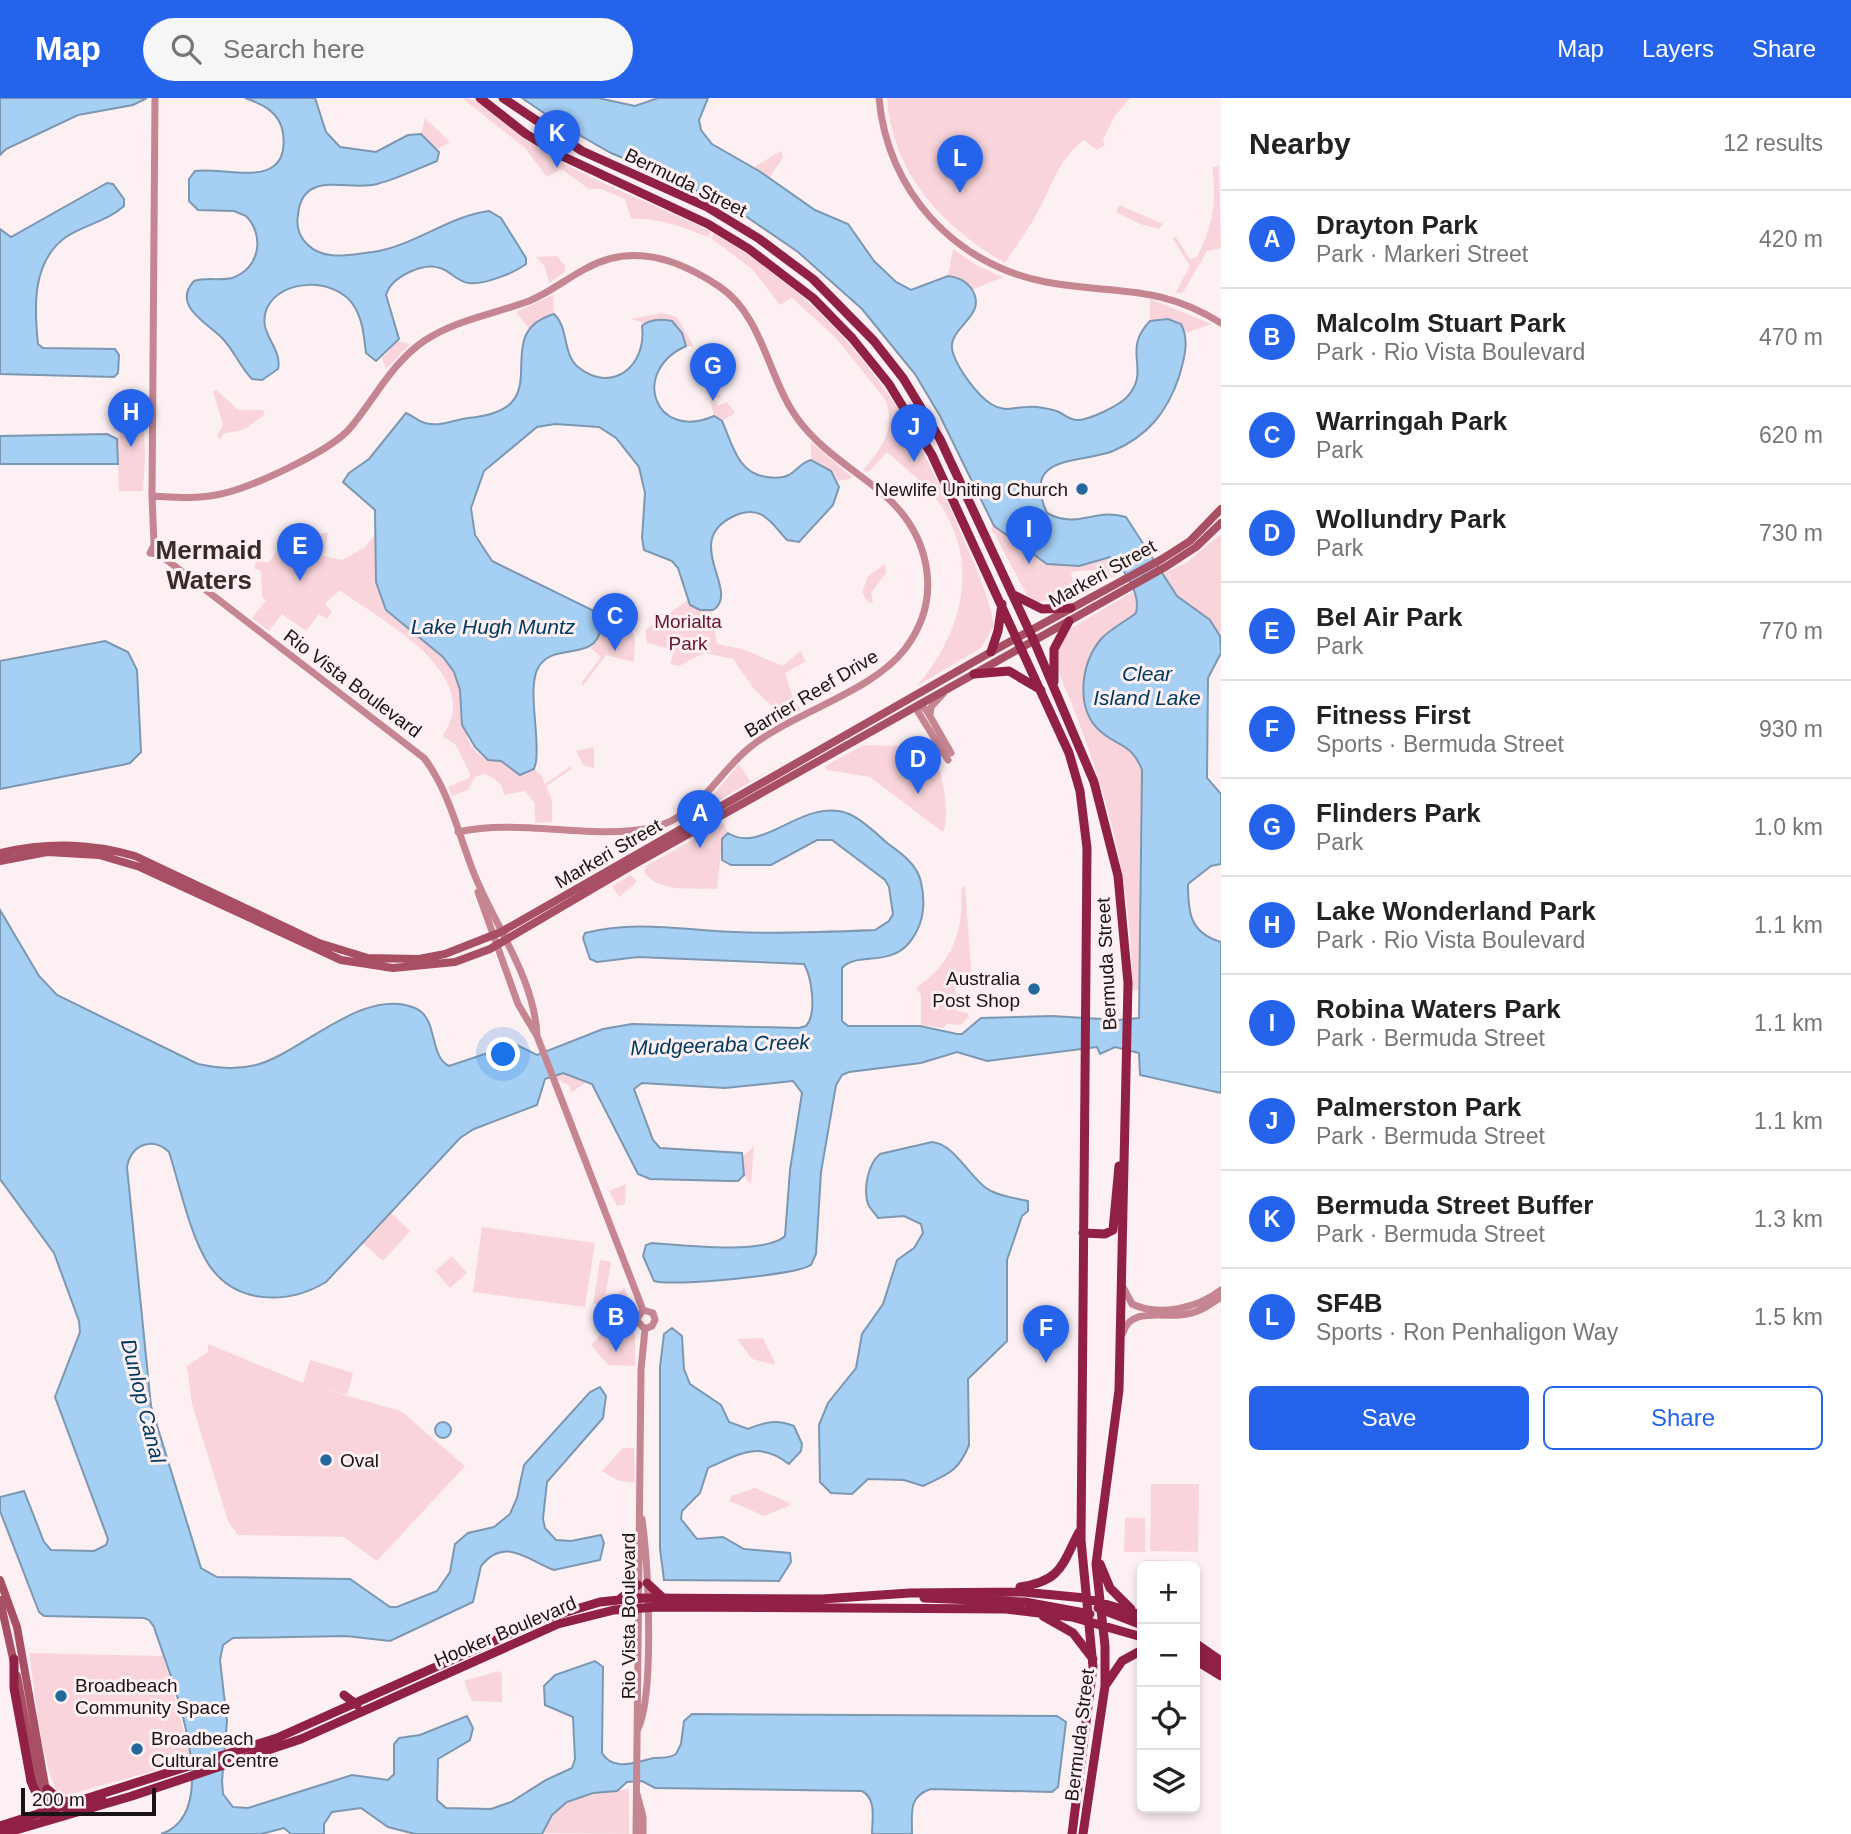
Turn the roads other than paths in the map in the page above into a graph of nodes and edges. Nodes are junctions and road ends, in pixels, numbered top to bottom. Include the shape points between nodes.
1 (156, 98) edge
2 (480, 98) edge
3 (503, 98) edge
4 (879, 98) edge
5 (1221, 323) edge
6 (152, 496) junction
7 (1221, 509) edge
8 (1221, 523) edge
9 (1165, 562) junction
10 (1123, 586) junction
11 (1012, 594) junction
12 (1002, 604) junction
13 (1071, 608) junction
14 (1069, 621) junction
15 (1029, 631) junction
16 (1017, 637) junction
17 (1034, 641) junction
18 (1022, 648) junction
19 (991, 652) junction
20 (974, 674) junction
21 (1054, 687) junction
22 (949, 688) junction
23 (1041, 690) junction
24 (915, 704) junction
25 (931, 718) junction
26 (929, 732) junction
27 (458, 832) junction
28 (0, 853) edge
29 (0, 861) edge
30 (475, 878) junction
31 (503, 936) junction
32 (492, 937) junction
33 (495, 946) junction
34 (537, 1036) junction
35 (1126, 1105) junction
36 (1083, 1233) junction
37 (1121, 1278) junction
38 (1221, 1290) edge
39 (1221, 1297) edge
40 (1141, 1308) junction
41 (1193, 1309) junction
42 (643, 1310) junction
43 (1164, 1316) junction
44 (645, 1329) junction
45 (1120, 1344) junction
46 (1081, 1528) junction
47 (1096, 1556) junction
48 (0, 1580) edge
49 (643, 1584) junction
50 (990, 1592) junction
51 (874, 1595) junction
52 (662, 1597) junction
53 (619, 1599) junction
54 (1085, 1599) junction
55 (0, 1600) edge
56 (643, 1602) junction
57 (796, 1604) junction
58 (1100, 1605) junction
59 (1028, 1611) junction
60 (1137, 1613) edge
61 (1137, 1614) edge
62 (1088, 1616) junction
63 (1103, 1624) junction
64 (1140, 1624) edge
65 (1137, 1635) edge
66 (1200, 1646) edge
67 (1137, 1653) edge
68 (1200, 1656) edge
69 (14, 1659) junction
70 (1093, 1659) junction
71 (1221, 1661) edge
72 (1200, 1663) edge
73 (1221, 1669) edge
74 (1221, 1676) edge
75 (1105, 1686) junction
76 (226, 1760) junction
77 (191, 1770) junction
78 (635, 1785) junction
79 (154, 1788) junction
80 (47, 1789) junction
81 (73, 1803) junction
82 (46, 1816) junction
83 (0, 1826) edge
84 (2, 1834) edge
85 (636, 1834) edge
86 (643, 1834) edge
87 (1072, 1834) edge
88 (1083, 1834) edge

1 - 6 street
2 - 12 main road, Bermuda Street via 526,134 583,168 737,241 824,309 864,352 912,419
3 - 11 main road, Bermuda Street via 589,154 740,226 785,256 839,303 884,353 922,406
4 - 5 street via 886,136 908,188 932,221 968,251 997,267 1036,279 1162,295
6 - 27 street, Rio Vista Boulevard via 154,545 150,553 159,554 419,753 438,779
6 - 27 street, Barrier Reef Drive via 227,493 318,453 347,431 396,367 424,341 532,300 603,261 631,255 660,257 713,283 736,301 798,420 898,507 913,527 925,553 928,576 926,607 916,632 890,665 752,745 701,802 667,822 633,829
7 - 9 main road, Markeri Street
8 - 9 main road, Markeri Street via 1196,547
9 - 10 main road, Markeri Street
10 - 13 main road, Markeri Street
10 - 14 main road, Markeri Street
11 - 13 main road via 1042,609
11 - 15 main road, Bermuda Street
12 - 16 main road, Bermuda Street
12 - 19 main road
13 - 15 main road, Markeri Street
14 - 17 main road, Markeri Street
14 - 21 main road via 1054,649
15 - 16 main road, Markeri Street
15 - 17 main road, Bermuda Street
16 - 18 main road, Bermuda Street
16 - 19 main road, Markeri Street
17 - 18 main road, Markeri Street
17 - 21 main road, Bermuda Street
18 - 20 main road, Markeri Street
18 - 23 main road, Bermuda Street
19 - 24 main road, Markeri Street
20 - 22 main road, Markeri Street
20 - 23 main road via 1009,671
21 - 35 main road, Bermuda Street via 1085,759 1110,836 1123,911
22 - 24 main road, Markeri Street
22 - 25 street via 932,705
23 - 36 main road, Bermuda Street via 1069,753 1084,819
24 - 25 street
24 - 26 street
24 - 31 main road, Markeri Street
25 - 26 street
25 - 26 street via 950,756
27 - 30 street, Rio Vista Boulevard
28 - 32 main road, Markeri Street via 79,845 135,856 319,943 368,958 419,959
29 - 33 main road, Markeri Street via 66,851 122,861 341,960 375,967 438,965
30 - 31 street, Rio Vista Boulevard
30 - 32 street, Rio Vista Boulevard
31 - 32 main road, Markeri Street
31 - 33 main road, Markeri Street
31 - 34 street, Rio Vista Boulevard via 536,1016
32 - 33 street, Rio Vista Boulevard
33 - 34 street, Rio Vista Boulevard via 518,1004
34 - 42 street, Rio Vista Boulevard
35 - 36 main road via 1113,1229 1107,1234
35 - 37 main road, Bermuda Street
36 - 46 main road, Bermuda Street
37 - 40 street via 1128,1302
37 - 45 main road, Bermuda Street
38 - 41 street
39 - 41 street
40 - 41 street
40 - 43 street via 1136,1313
41 - 43 street
42 - 44 street via 636,1320
42 - 44 street via 650,1311 655,1320
43 - 45 street via 1132,1318
44 - 49 street, Rio Vista Boulevard via 641,1370
45 - 47 main road, Bermuda Street via 1116,1424
46 - 50 main road via 1066,1562 1051,1577
46 - 54 main road, Bermuda Street
47 - 58 main road, Bermuda Street
47 - 60 main road via 1110,1588
48 - 80 main road via 15,1618
49 - 52 main road
49 - 53 main road
49 - 56 street, Rio Vista Boulevard
50 - 51 main road, Hooker Boulevard
50 - 54 main road, Hooker Boulevard via 1038,1592
51 - 57 main road, Hooker Boulevard
51 - 62 main road via 1018,1601
52 - 56 main road, Hooker Boulevard
52 - 57 main road, Hooker Boulevard
53 - 56 main road, Hooker Boulevard
53 - 76 main road, Hooker Boulevard via 543,1619
54 - 58 main road, Hooker Boulevard
54 - 62 main road, Bermuda Street
55 - 69 main road
56 - 57 main road, Hooker Boulevard
56 - 76 main road, Hooker Boulevard via 558,1624 318,1732
56 - 78 street, Rio Vista Boulevard
57 - 59 main road, Hooker Boulevard
58 - 61 main road
58 - 63 main road, Bermuda Street
58 - 64 main road
59 - 62 main road, Hooker Boulevard
59 - 70 main road via 1067,1628
62 - 63 main road
62 - 70 main road, Bermuda Street
63 - 65 main road
63 - 75 main road, Bermuda Street
66 - 71 main road
67 - 75 main road via 1122,1661
68 - 73 main road
69 - 79 main road, bridge via 13,1679 31,1782 40,1798 64,1809
69 - 82 main road
70 - 87 main road, Bermuda Street
72 - 74 main road
75 - 88 main road, Bermuda Street
76 - 77 main road, Hooker Boulevard
77 - 79 main road, Hooker Boulevard
77 - 81 main road, Hooker Boulevard
78 - 85 street, Rio Vista Boulevard
78 - 86 street, Rio Vista Boulevard
79 - 82 main road, Hooker Boulevard
80 - 81 main road via 58,1799
80 - 82 main road
81 - 82 main road, Hooker Boulevard
82 - 83 main road, Hooker Boulevard
82 - 84 main road, Hooker Boulevard

